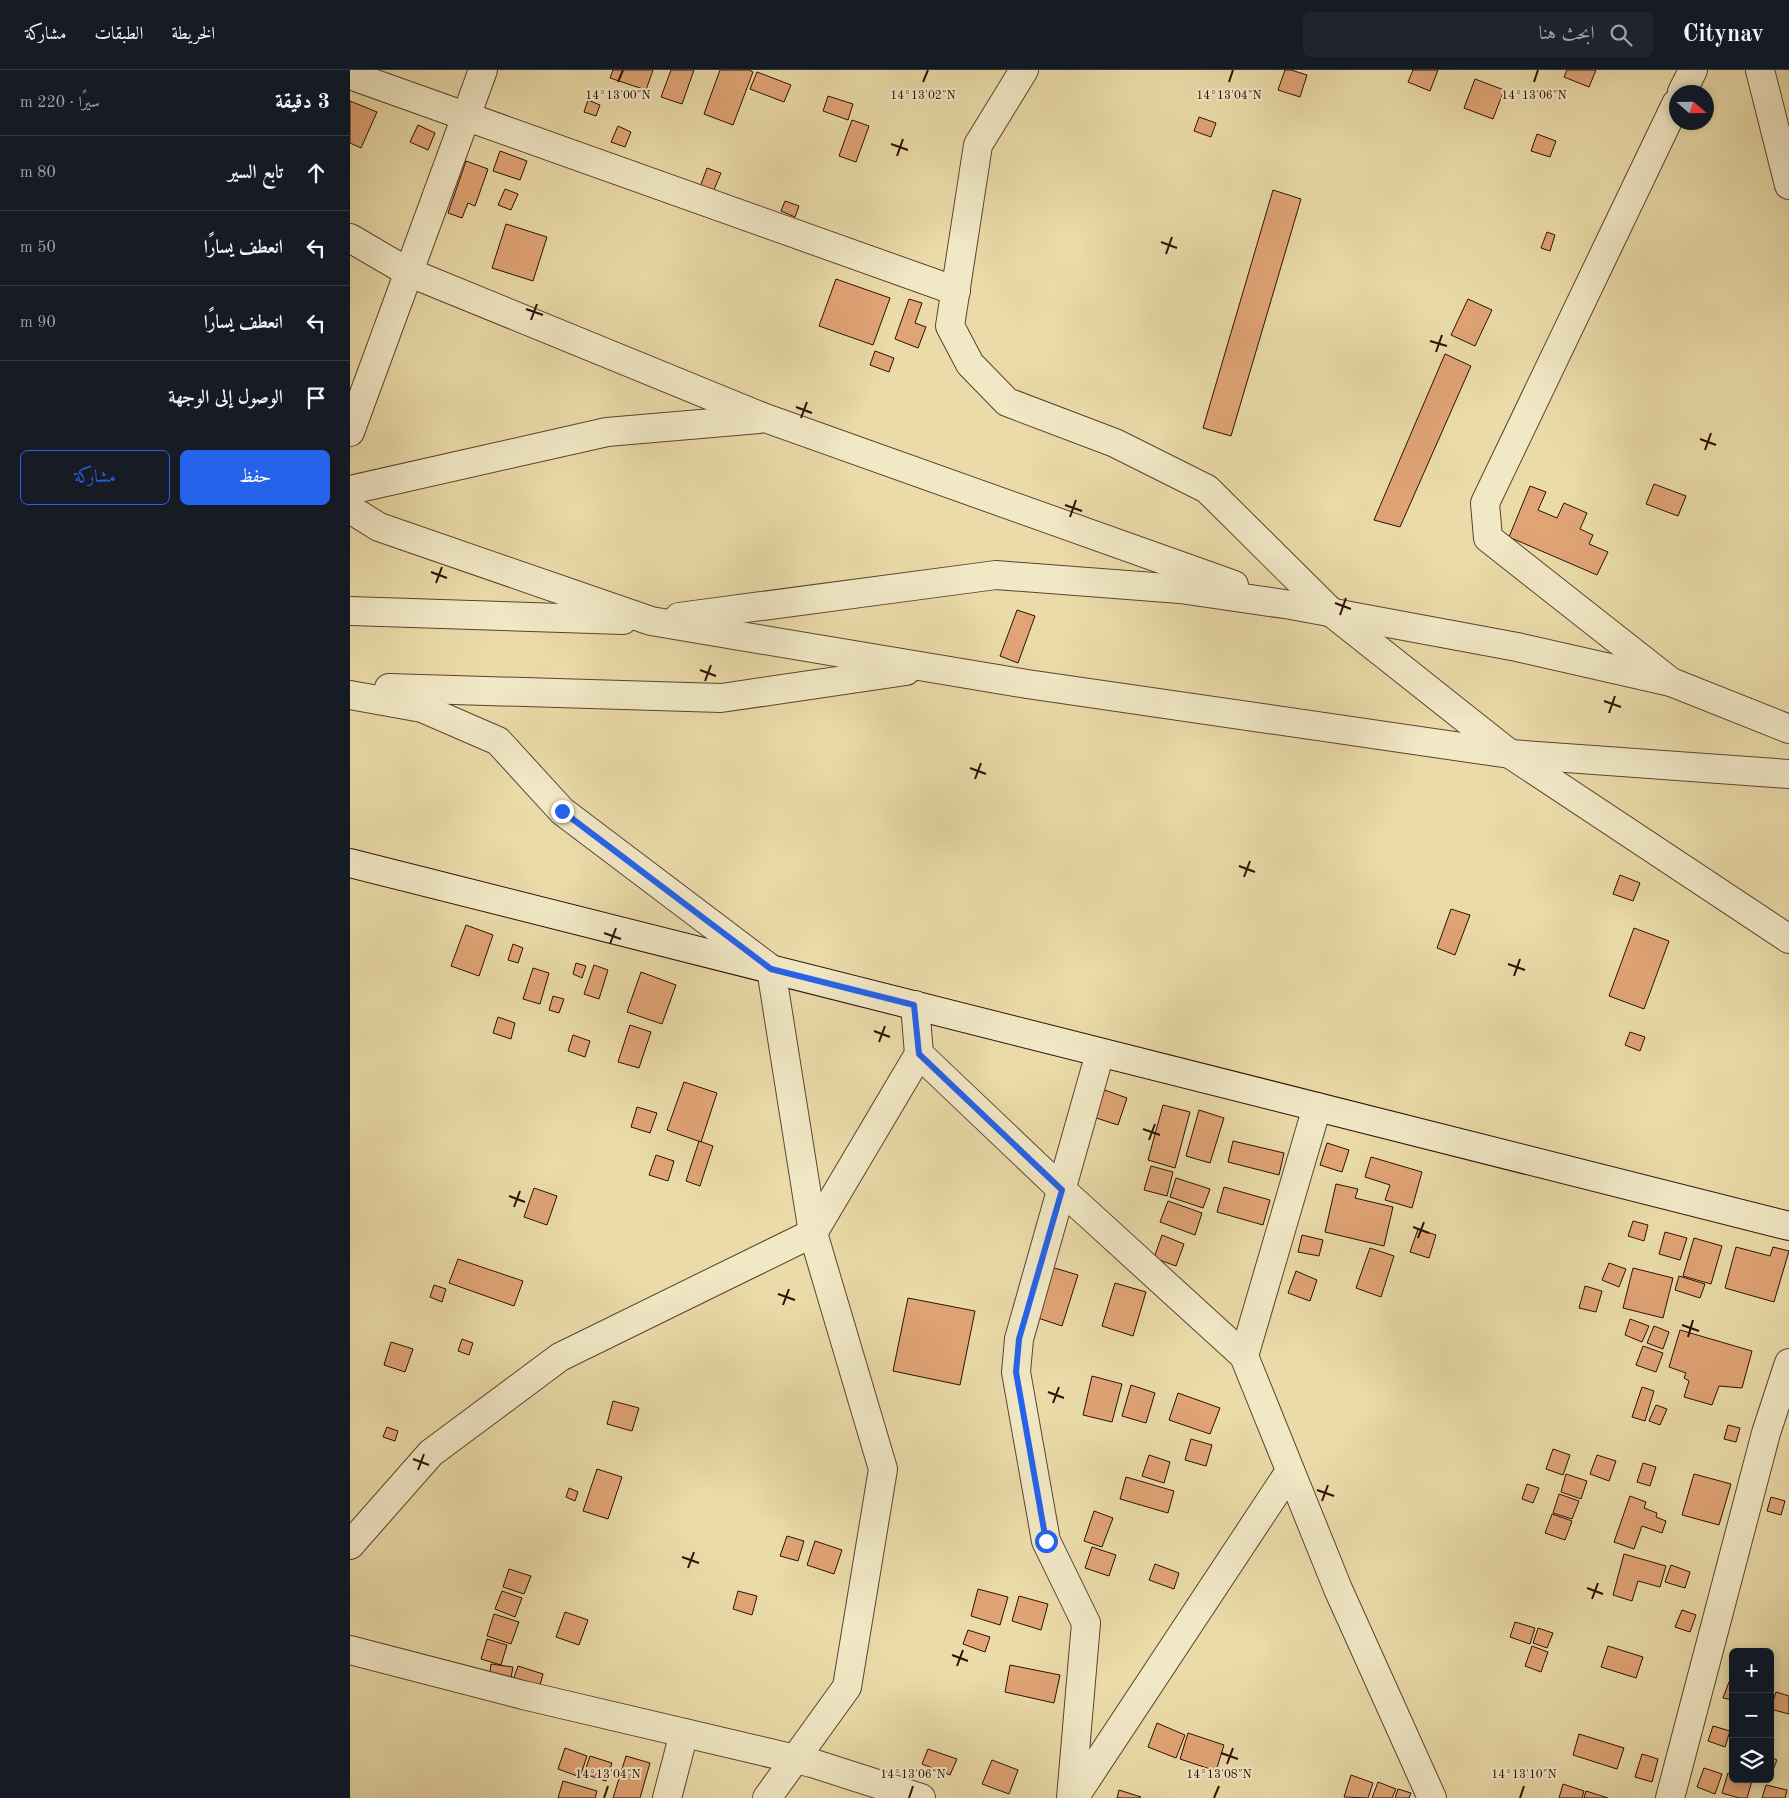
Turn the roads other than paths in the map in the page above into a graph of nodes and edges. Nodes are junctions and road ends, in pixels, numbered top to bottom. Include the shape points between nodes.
1 (483, 70) edge
2 (1024, 70) edge
3 (1693, 70) edge
4 (1760, 70) edge
5 (350, 74) edge
6 (1686, 85) edge
7 (466, 116) junction
8 (1669, 119) edge
9 (1789, 185) edge
10 (350, 238) edge
11 (408, 272) junction
12 (956, 291) junction
13 (765, 418) junction
14 (350, 432) edge
15 (350, 490) edge
16 (350, 509) edge
17 (1290, 605) junction
18 (350, 611) edge
19 (1332, 613) junction
20 (651, 621) junction
21 (932, 668) junction
22 (1671, 682) junction
23 (350, 687) edge
24 (350, 695) edge
25 (1789, 730) edge
26 (1510, 754) junction
27 (1789, 774) edge
28 (350, 863) edge
29 (1789, 940) edge
30 (771, 969) junction
31 (914, 1005) junction
32 (1100, 1053) junction
33 (919, 1054) junction
34 (1317, 1107) junction
35 (1062, 1190) junction
36 (1789, 1226) edge
37 (813, 1233) junction
38 (1244, 1356) junction
39 (1789, 1363) edge
40 (1290, 1471) junction
41 (350, 1545) edge
42 (350, 1650) edge
43 (684, 1733) junction
44 (796, 1760) junction
45 (668, 1798) edge
46 (767, 1798) edge
47 (921, 1798) edge
48 (1072, 1798) edge
49 (1432, 1798) edge
50 (1670, 1798) edge

1 - 7 street
2 - 12 street via 978,145
3 - 6 street
4 - 9 street
5 - 7 street
7 - 11 street
7 - 12 street
8 - 22 street via 1485,503 1488,538
10 - 11 street
11 - 13 street
11 - 14 street
12 - 19 street via 950,326 970,364 1007,402 1115,443 1207,489
13 - 15 street via 607,432
13 - 17 street
16 - 20 street via 379,526
17 - 19 street
17 - 20 street via 1180,589 996,575
18 - 20 street
19 - 22 street via 1517,647
19 - 26 street
20 - 21 street
21 - 23 street via 721,698
21 - 26 street
22 - 25 street
24 - 30 street via 422,708 498,741 562,811
26 - 27 street
26 - 29 street
28 - 30 street
30 - 31 street
30 - 37 street
31 - 32 street
31 - 33 street
32 - 34 street
32 - 35 street
33 - 35 street
33 - 37 street
34 - 36 street
34 - 38 street
35 - 38 street
35 - 48 street via 1019,1339 1016,1372 1046,1541 1086,1623
37 - 41 street via 560,1357 431,1453
37 - 44 street via 883,1469 847,1687
38 - 40 street
39 - 50 street via 1766,1433
40 - 48 street
40 - 49 street via 1338,1589
42 - 43 street
43 - 44 street
43 - 45 street
44 - 46 street
44 - 47 street

